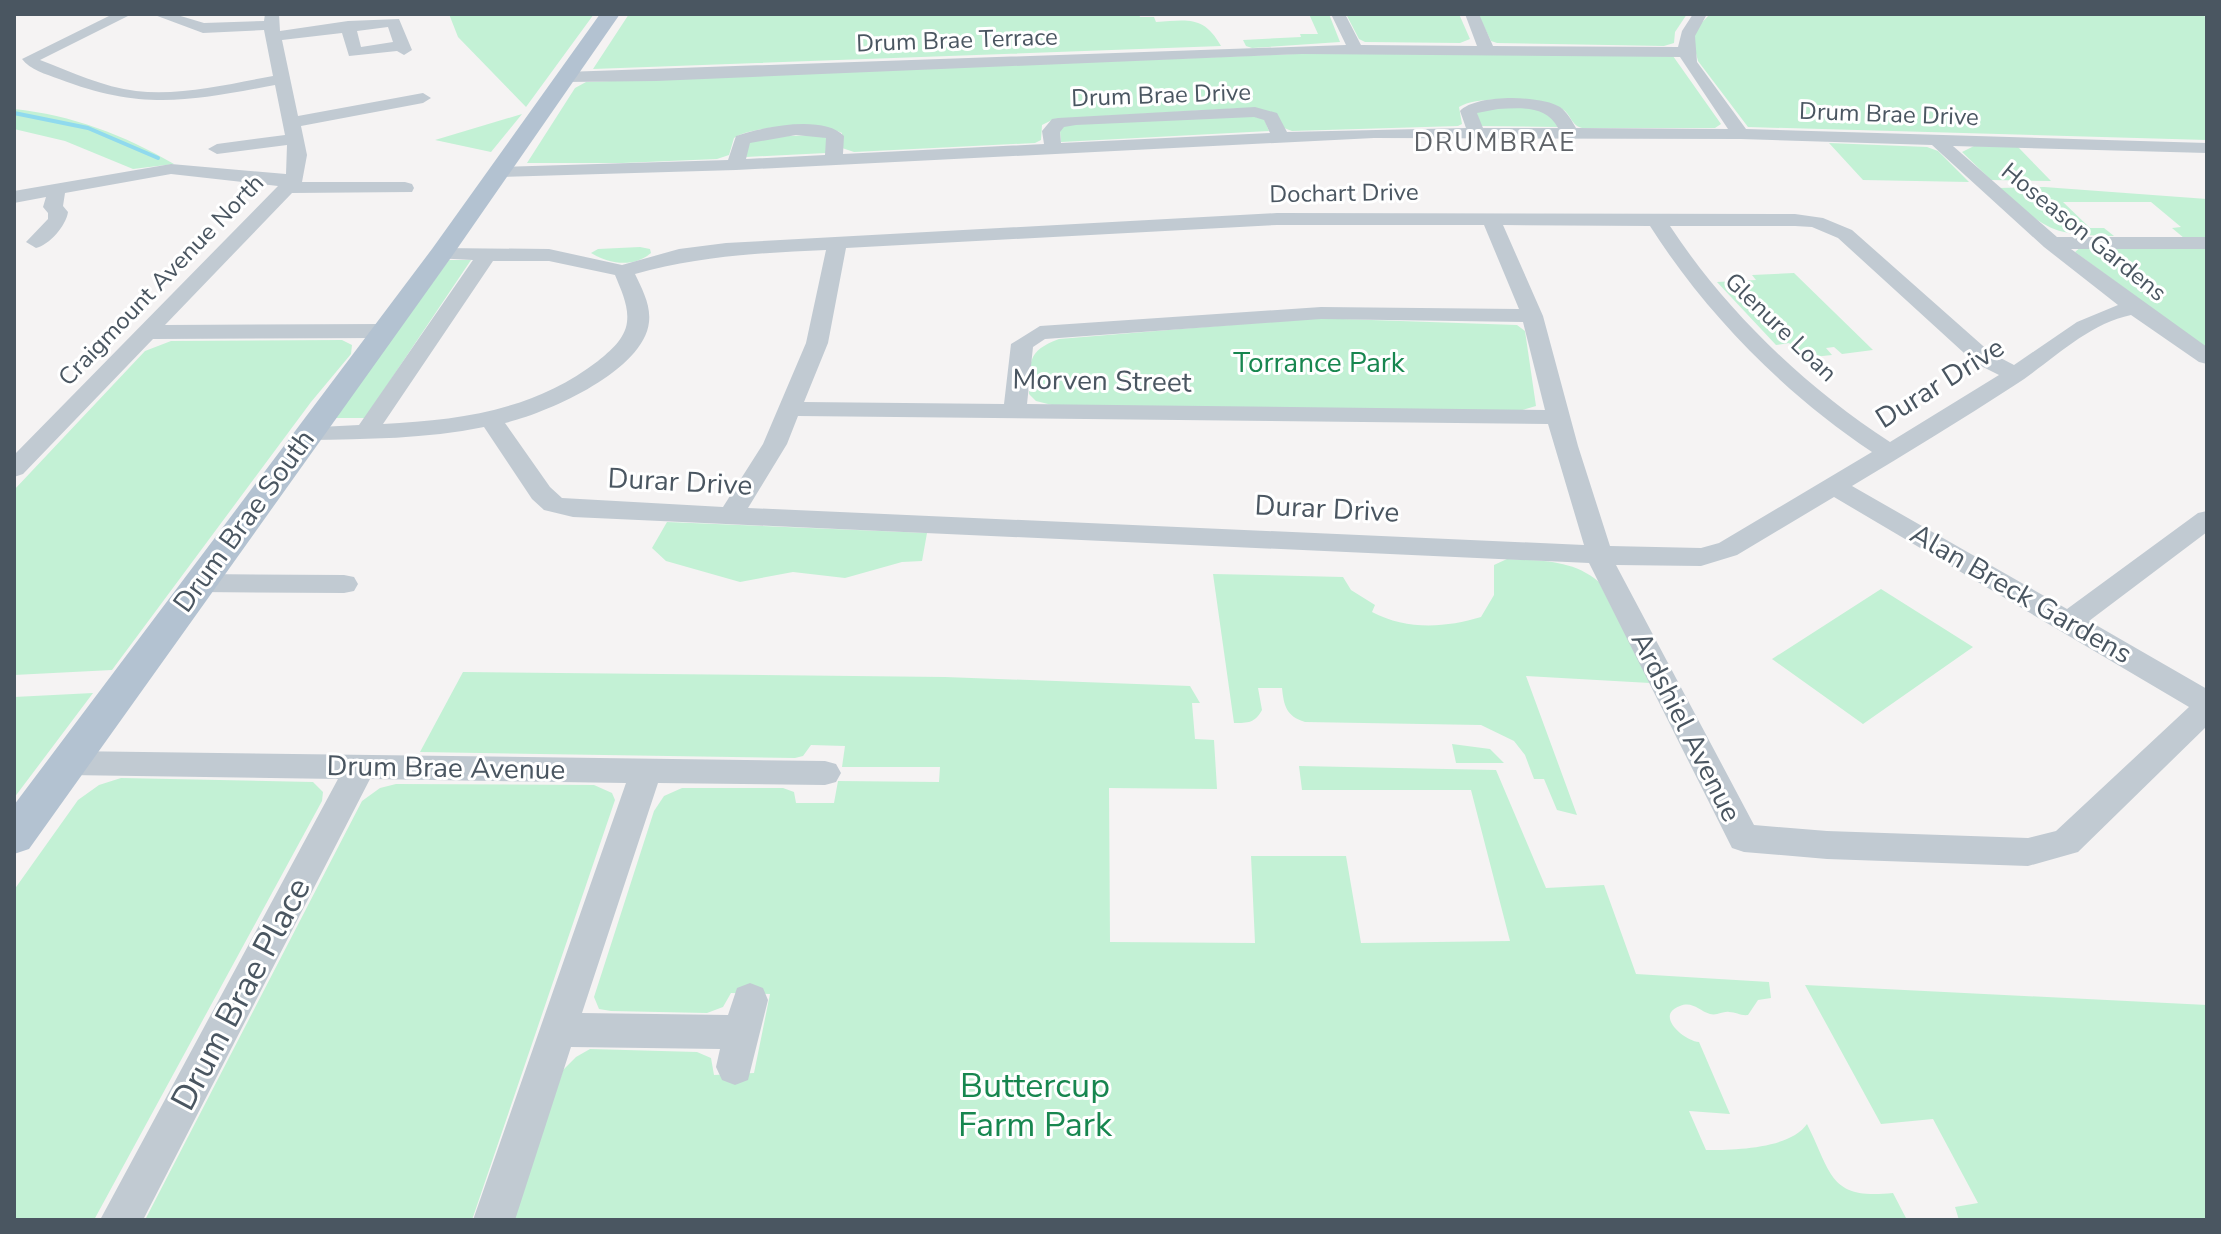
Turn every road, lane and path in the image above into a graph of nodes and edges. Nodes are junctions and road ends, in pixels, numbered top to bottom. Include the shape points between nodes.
1 (125, 14) edge
2 (159, 14) edge
3 (610, 14) edge
4 (1338, 14) edge
5 (1472, 14) edge
6 (1700, 14) edge
7 (272, 25) edge
8 (348, 26) junction
9 (1355, 48) junction
10 (1486, 48) junction
11 (1686, 52) junction
12 (565, 77) junction
13 (281, 79) junction
14 (423, 98) dead end
15 (294, 130) junction
16 (1476, 133) junction
17 (1570, 134) junction
18 (1741, 134) junction
19 (1281, 137) junction
20 (1936, 139) junction
21 (2207, 148) edge
22 (1053, 149) junction
23 (224, 150) dead end
24 (834, 160) junction
25 (736, 165) junction
26 (499, 172) junction
27 (292, 183) junction
28 (405, 188) dead end
29 (57, 189) junction
30 (14, 197) edge
31 (1491, 219) junction
32 (1656, 219) junction
33 (36, 242) dead end
34 (2051, 243) junction
35 (2207, 243) edge
36 (837, 244) junction
37 (441, 254) junction
38 (487, 254) junction
39 (623, 271) junction
40 (2135, 308) junction
41 (1532, 316) junction
42 (383, 331) junction
43 (147, 332) junction
44 (2207, 357) edge
45 (2015, 375) junction
46 (789, 409) junction
47 (1015, 410) junction
48 (1558, 417) junction
49 (491, 420) junction
50 (366, 432) junction
51 (308, 433) junction
52 (1890, 453) junction
53 (14, 469) edge
54 (1835, 487) junction
55 (730, 517) junction
56 (2207, 519) edge
57 (1599, 554) junction
58 (199, 583) junction
59 (322, 590) dead end
60 (2069, 622) junction
61 (2207, 706) edge
62 (68, 763) junction
63 (360, 768) junction
64 (646, 771) junction
65 (825, 773) dead end
66 (14, 837) edge
67 (559, 1030) junction
68 (743, 1033) dead end
69 (121, 1220) edge
70 (494, 1220) edge

1 - 13 street via 30,59 89,84 138,95 196,94
2 - 7 street via 203,28
3 - 12 main road
4 - 9 street
5 - 10 street
6 - 11 street via 1685,35
7 - 8 street
7 - 13 street, Craigmount Avenue North
8 - 8 street via 355,53 403,48 394,22
9 - 10 street, Drum Brae Terrace
9 - 12 street, Drum Brae Terrace
10 - 11 street, Drum Brae Terrace
11 - 18 street
12 - 26 main road
13 - 15 street, Craigmount Avenue North
14 - 15 street
15 - 23 street
15 - 27 street, Craigmount Avenue North via 298,155
16 - 17 street, Drum Brae Drive
16 - 17 street via 1468,111 1487,104 1552,109
16 - 19 street, Drum Brae Drive
17 - 18 street, Drum Brae Drive
18 - 20 street, Drum Brae Drive
19 - 22 street, Drum Brae Drive
19 - 22 street, Drum Brae Drive via 1271,117 1255,112 1123,118 1058,123 1051,131
20 - 21 street, Drum Brae Drive
20 - 34 street, Hoseason Gardens
22 - 24 street, Drum Brae Drive
24 - 25 street, Drum Brae Drive
24 - 25 street via 835,136 829,132 772,133 742,140
25 - 26 street, Drum Brae Drive
26 - 37 main road, Drum Brae South
27 - 28 street
27 - 29 street via 171,169
27 - 43 street, Craigmount Avenue North
29 - 30 street
29 - 33 street via 57,220
31 - 32 street, Dochart Drive
31 - 36 street, Dochart Drive via 1277,219
31 - 41 street, Ardshiel Avenue
32 - 45 street, Dochart Drive via 1795,220 1831,227 1983,358
32 - 52 street, Glenure Loan via 1690,272 1736,322 1846,424
34 - 35 street
34 - 40 street, Hoseason Gardens
36 - 39 street, Dochart Drive via 679,255
36 - 46 street via 817,343
37 - 38 street
37 - 42 main road, Drum Brae South
38 - 39 street via 549,255
38 - 50 street
39 - 49 street via 637,304 638,325 624,349 569,391
40 - 44 street, Hoseason Gardens
40 - 45 street, Durar Drive via 2114,312
41 - 47 street via 1321,313 1040,333 1022,344
41 - 48 street, Ardshiel Avenue
42 - 43 street
42 - 51 main road, Drum Brae South
43 - 53 street, Craigmount Avenue North
45 - 52 street, Durar Drive
46 - 47 street, Morven Street
46 - 55 street via 775,444
47 - 48 street, Morven Street
48 - 57 street, Ardshiel Avenue
49 - 50 street
49 - 55 street, Durar Drive via 553,504
50 - 51 street
51 - 58 main road, Drum Brae South
52 - 54 street, Durar Drive
54 - 57 street, Durar Drive via 1728,549 1701,557
54 - 60 street, Alan Breck Gardens
55 - 57 street, Durar Drive
56 - 60 street
57 - 61 street, Ardshiel Avenue via 1744,838 2028,852 2066,842
58 - 59 street
58 - 62 main road, Drum Brae South
60 - 61 street, Alan Breck Gardens
62 - 63 street, Drum Brae Avenue
62 - 66 main road, Drum Brae South
63 - 64 street, Drum Brae Avenue
63 - 69 street, Drum Brae Place
64 - 65 street, Drum Brae Avenue
64 - 67 street
67 - 68 street
67 - 70 street

